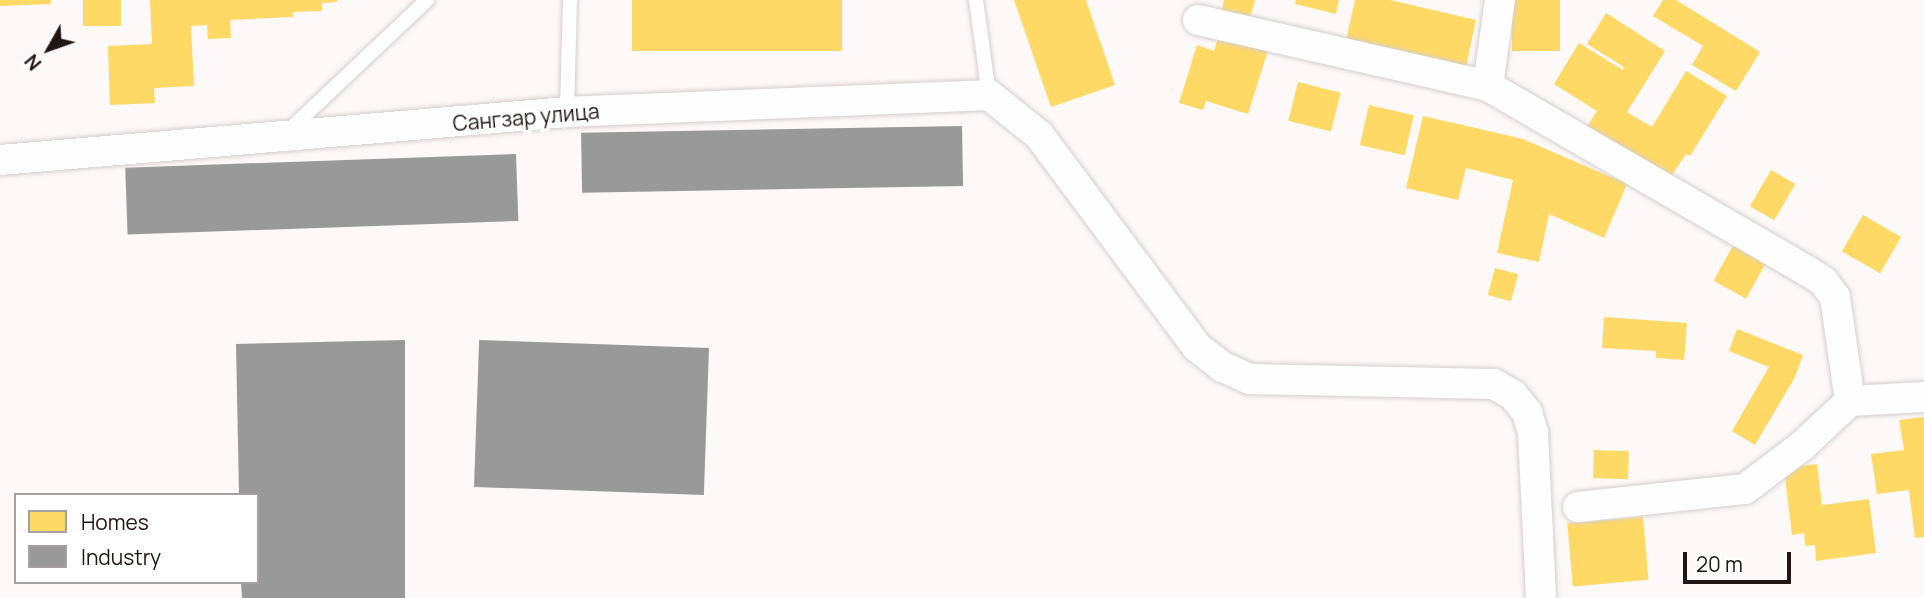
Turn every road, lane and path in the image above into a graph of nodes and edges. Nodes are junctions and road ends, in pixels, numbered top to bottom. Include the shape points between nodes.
1 (427, 0) edge
2 (570, 0) edge
3 (976, 0) edge
4 (1500, 0) edge
5 (1198, 20) dead end
6 (1488, 86) junction
7 (989, 95) junction
8 (567, 112) junction
9 (279, 139) junction
10 (0, 160) edge
11 (1924, 397) edge
12 (1850, 401) junction
13 (1578, 507) dead end
14 (1541, 598) edge

1 - 9 lane
2 - 8 lane
3 - 7 lane
4 - 6 street
5 - 6 street
6 - 12 street via 1823,281 1836,304
7 - 8 street, Сангзар улица
7 - 14 street via 1039,135 1197,347 1223,367 1250,379 1493,384 1513,395 1527,412 1533,433
8 - 9 street, Сангзар улица
9 - 10 street, Сангзар улица
11 - 12 street
12 - 13 street via 1802,446 1745,489

